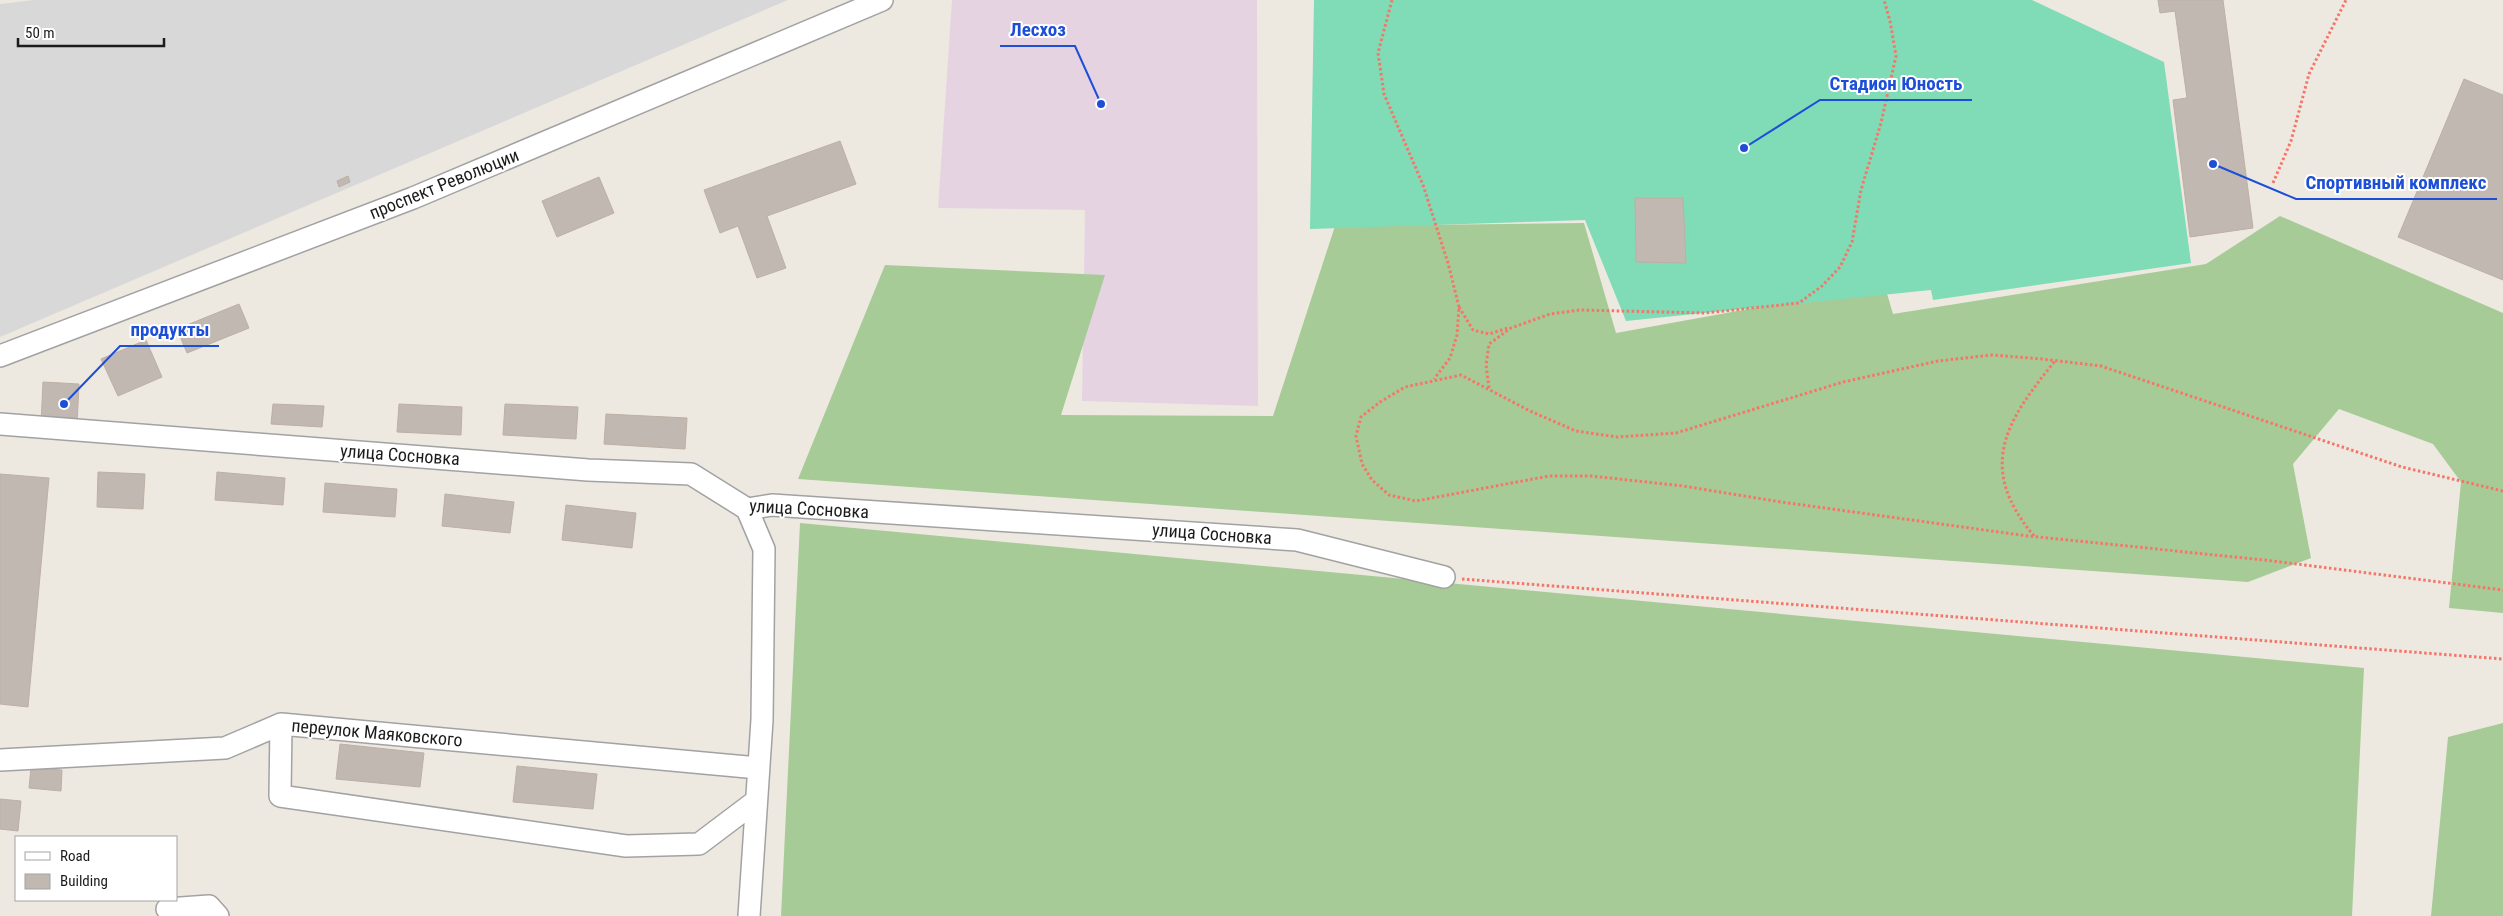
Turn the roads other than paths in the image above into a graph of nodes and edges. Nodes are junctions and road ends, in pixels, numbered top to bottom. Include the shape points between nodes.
1 (882, 0) edge
2 (0, 356) edge
3 (0, 424) edge
4 (747, 509) junction
5 (1444, 577) road end
6 (281, 724) junction
7 (0, 760) edge
8 (758, 768) junction
9 (756, 801) junction
10 (167, 909) dead end
11 (218, 916) edge
12 (749, 916) edge

1 - 2 street, проспект Революции via 413,198
3 - 4 street, улица Сосновка via 588,470 691,474
4 - 5 street, улица Сосновка via 772,505 1297,540
4 - 8 street via 764,549 762,720
6 - 7 street, переулок Маяковского via 226,748
6 - 8 street, переулок Маяковского
6 - 9 street via 280,796 626,846 699,844
8 - 9 street
9 - 12 street
10 - 11 street via 209,906

